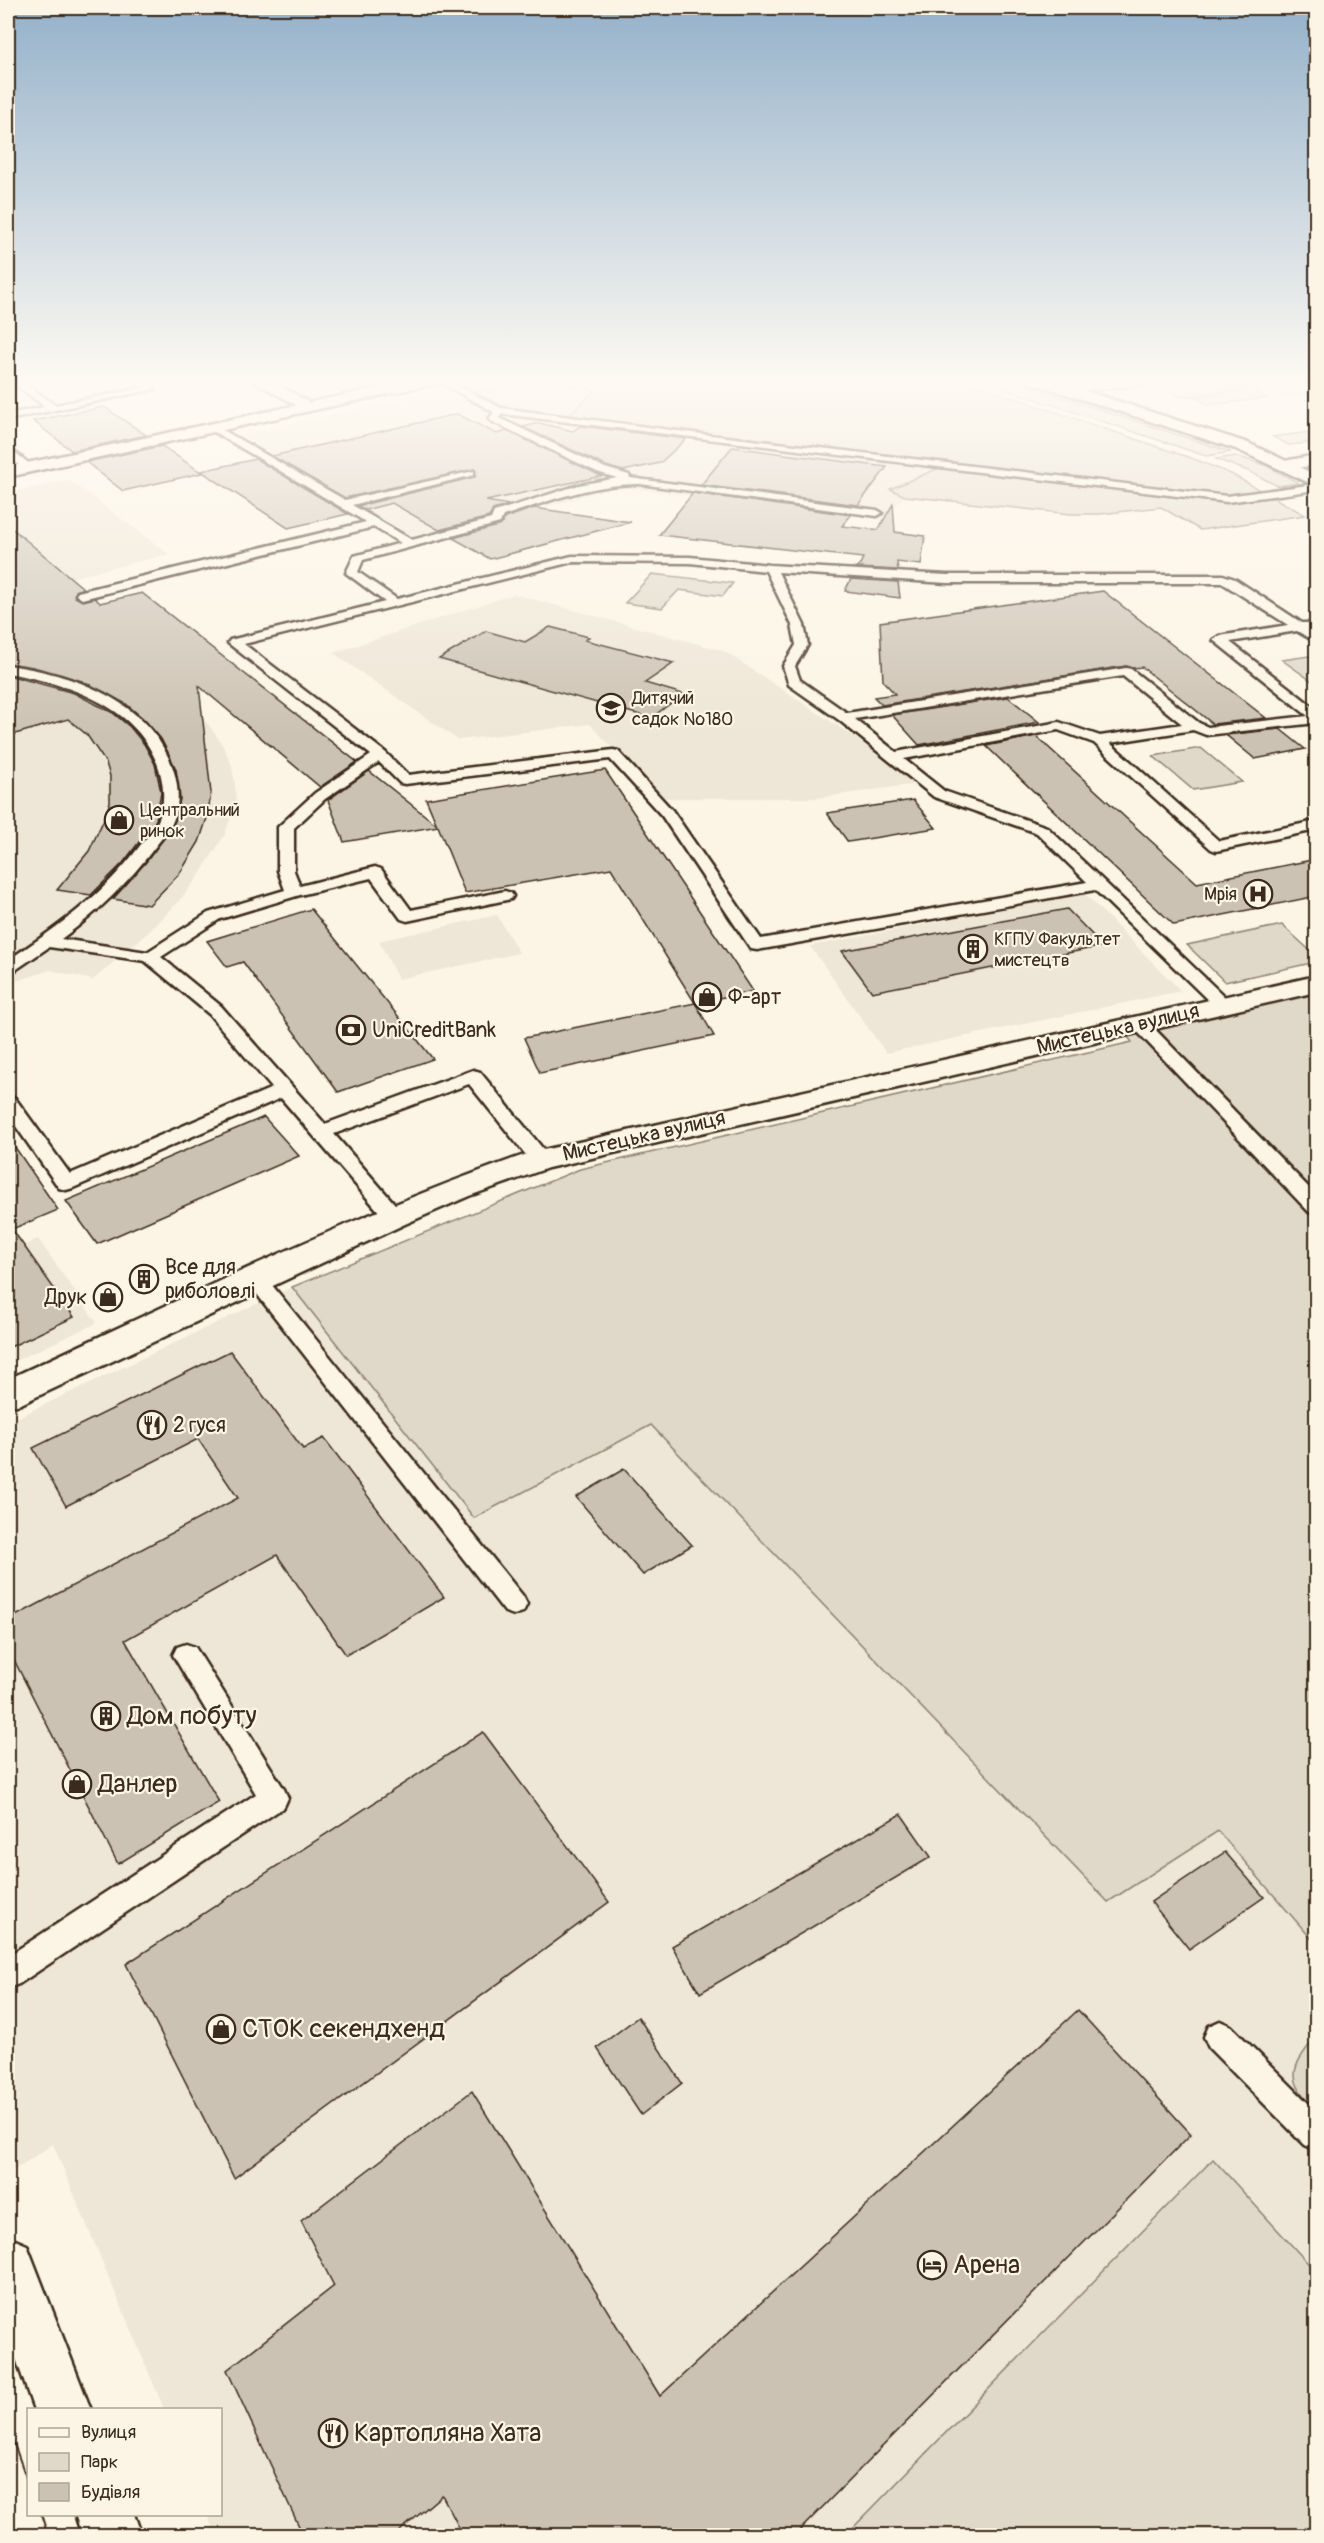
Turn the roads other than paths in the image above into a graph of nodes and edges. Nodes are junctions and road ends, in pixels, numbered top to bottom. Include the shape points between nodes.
1 (332, 498) edge
2 (369, 498) edge
3 (549, 498) edge
4 (760, 498) edge
5 (1216, 498) edge
6 (1237, 498) edge
7 (343, 504) junction
8 (877, 513) dead end
9 (375, 523) junction
10 (411, 544) junction
11 (770, 568) junction
12 (82, 595) dead end
13 (395, 603) junction
14 (1317, 625) edge
15 (1300, 627) junction
16 (1317, 638) edge
17 (8, 669) edge
18 (844, 717) junction
19 (1317, 717) edge
20 (1194, 726) junction
21 (1099, 740) junction
22 (380, 755) junction
23 (892, 757) junction
24 (1317, 826) edge
25 (1098, 885) junction
26 (294, 892) junction
27 (505, 896) dead end
28 (47, 942) junction
29 (150, 957) junction
30 (8, 967) edge
31 (1317, 984) edge
32 (1223, 1005) junction
33 (1140, 1024) junction
34 (285, 1089) junction
35 (8, 1102) edge
36 (322, 1132) junction
37 (541, 1160) junction
38 (1317, 1207) edge
39 (394, 1216) junction
40 (256, 1279) junction
41 (8, 1394) edge
42 (514, 1604) dead end
43 (186, 1655) dead end
44 (8, 1973) edge
45 (1220, 2037) dead end
46 (1317, 2134) edge
47 (8, 2264) edge
48 (63, 2408) edge
49 (105, 2516) edge
50 (112, 2535) edge

1 - 7 lane
2 - 7 lane
3 - 10 lane via 498,514 496,520
4 - 8 lane
5 - 6 lane
7 - 9 lane
9 - 10 lane
9 - 12 lane
10 - 13 lane via 358,558 352,573
11 - 13 lane via 690,560 572,559
11 - 15 lane via 947,579 1223,579
11 - 18 lane via 798,625 802,645 789,666 794,682
13 - 22 lane via 234,643
14 - 15 lane
15 - 16 lane
15 - 19 lane via 1219,640
17 - 28 lane via 79,689 136,719 163,754 169,781 171,801 165,822 140,858 98,904
18 - 20 lane via 1126,672
18 - 23 lane
19 - 20 lane via 1206,731
20 - 21 lane
21 - 23 lane via 1059,726
21 - 24 lane via 1216,846
22 - 25 lane via 405,780 613,754 667,813 758,945
22 - 26 lane via 320,796 286,827 286,871
23 - 25 lane via 939,794 1042,830
25 - 32 lane
26 - 27 lane via 375,872 407,916
26 - 29 lane via 214,916
28 - 29 lane
28 - 30 lane
29 - 34 lane via 215,1010
31 - 32 street, Мистецька вулиця
32 - 33 street, Мистецька вулиця
33 - 37 street, Мистецька вулиця
33 - 38 lane
34 - 35 lane via 66,1183
34 - 36 lane
36 - 37 lane via 472,1076
36 - 39 lane
37 - 39 street, Мистецька вулиця
39 - 40 street, Мистецька вулиця
40 - 41 street, Мистецька вулиця
40 - 42 lane
43 - 44 lane via 274,1798
45 - 46 lane
47 - 48 street
49 - 50 street

